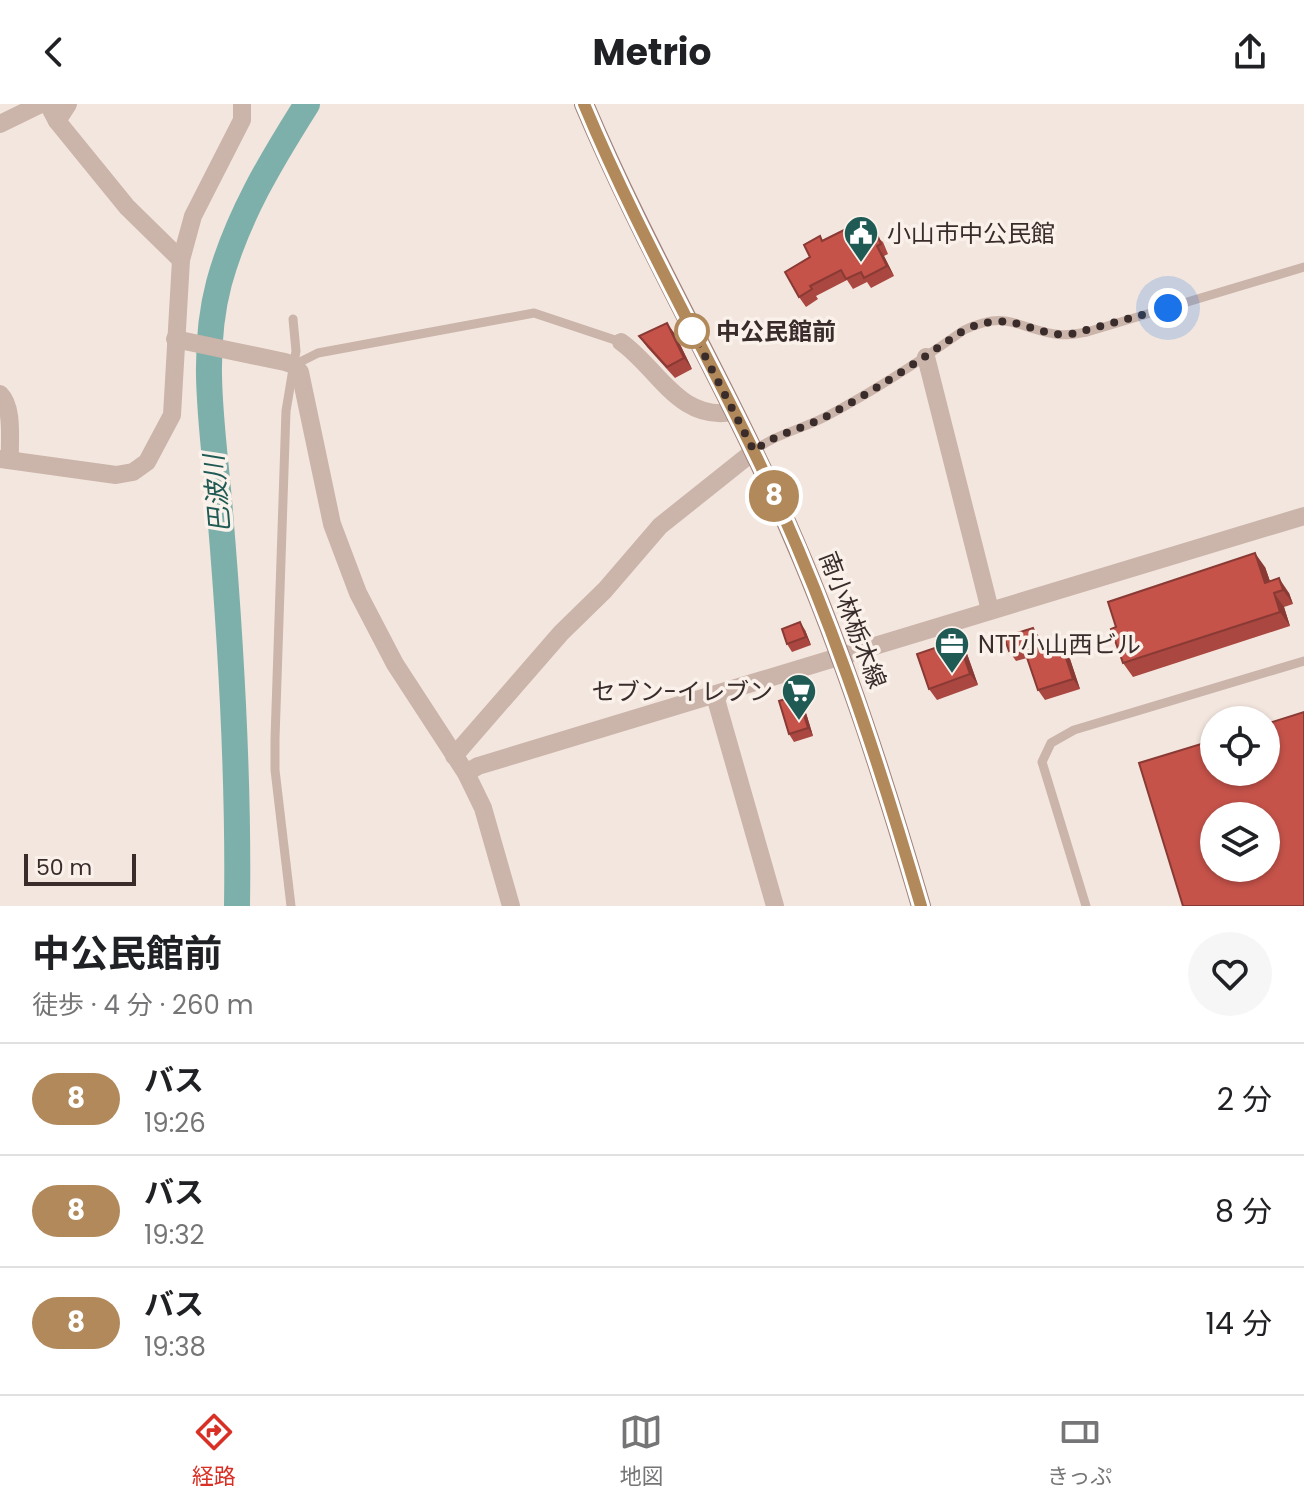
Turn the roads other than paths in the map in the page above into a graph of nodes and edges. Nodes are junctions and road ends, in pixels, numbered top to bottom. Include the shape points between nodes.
1 (41, 104) edge
2 (68, 104) edge
3 (242, 104) edge
4 (584, 104) edge
5 (53, 112) edge
6 (0, 124) edge
7 (181, 260) junction
8 (1304, 267) edge
9 (293, 319) dead end
10 (179, 340) junction
11 (621, 342) joint
12 (926, 357) junction
13 (289, 364) junction
14 (0, 394) edge
15 (733, 412) junction
16 (754, 451) junction
17 (5, 460) edge
18 (1304, 516) edge
19 (990, 610) junction
20 (839, 656) junction
21 (1304, 661) edge
22 (715, 696) junction
23 (454, 756) junction
24 (466, 773) junction
25 (291, 906) edge
26 (511, 906) edge
27 (775, 906) edge
28 (921, 906) edge
29 (1086, 906) edge

1 - 6 street
2 - 5 street
3 - 7 street via 242,120 193,216
4 - 15 main road, 南小林栃木線
5 - 7 street via 127,207
7 - 10 street
8 - 12 lane via 1087,332 1054,334 1006,320 979,324
9 - 13 lane via 296,351
10 - 13 street
10 - 17 street via 172,415 147,462 133,472 116,475
11 - 13 lane via 534,313 318,353
11 - 15 street via 678,399 711,413
12 - 16 lane via 824,418
12 - 19 street
13 - 23 street via 300,372 332,524 358,593 395,664
13 - 25 lane via 275,770
14 - 17 street via 8,414
15 - 16 main road, 南小林栃木線
16 - 20 main road, 南小林栃木線
16 - 23 street via 660,526
18 - 19 street
19 - 20 street
20 - 22 street
20 - 28 main road, 南小林栃木線
21 - 29 lane via 1074,730 1051,743 1042,762
22 - 24 street
22 - 27 street
23 - 24 street
24 - 26 street via 483,808

